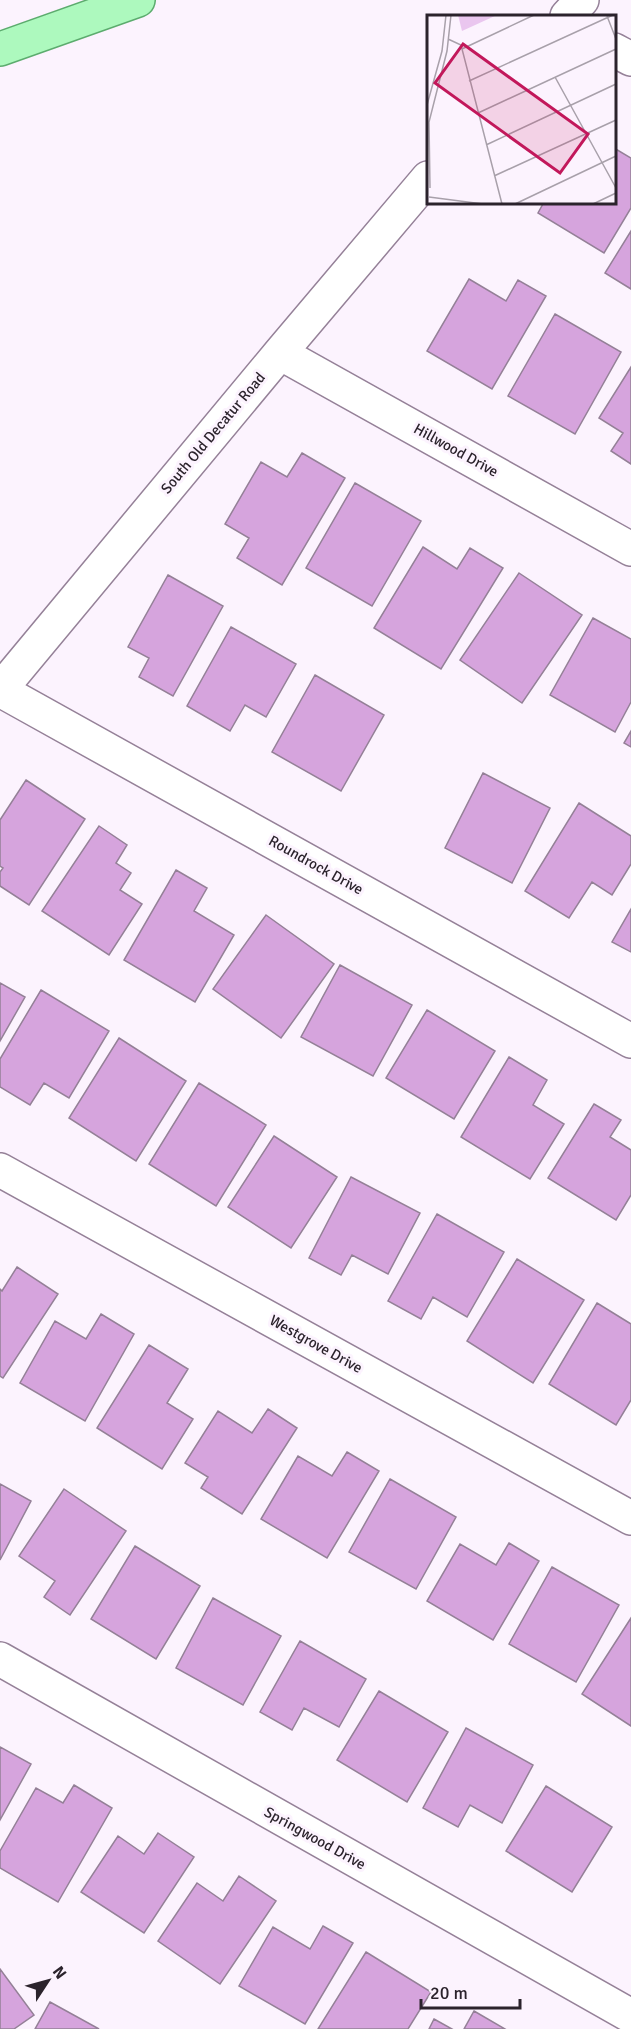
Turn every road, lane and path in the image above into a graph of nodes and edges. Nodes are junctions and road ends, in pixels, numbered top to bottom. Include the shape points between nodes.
1 (138, 0) edge
2 (582, 0) edge
3 (568, 15) edge
4 (0, 49) edge
5 (616, 51) edge
6 (631, 59) edge
7 (427, 180) edge
8 (280, 352) junction
9 (631, 549) edge
10 (0, 690) edge
11 (631, 1041) edge
12 (0, 1170) edge
13 (631, 1518) edge
14 (0, 1659) edge
15 (624, 2011) edge

1 - 4 main road
2 - 3 street
5 - 6 street
7 - 8 street, South Old Decatur Road
8 - 9 street, Hillwood Drive
8 - 10 street, South Old Decatur Road
10 - 11 street, Roundrock Drive
12 - 13 street, Westgrove Drive
14 - 15 street, Springwood Drive

